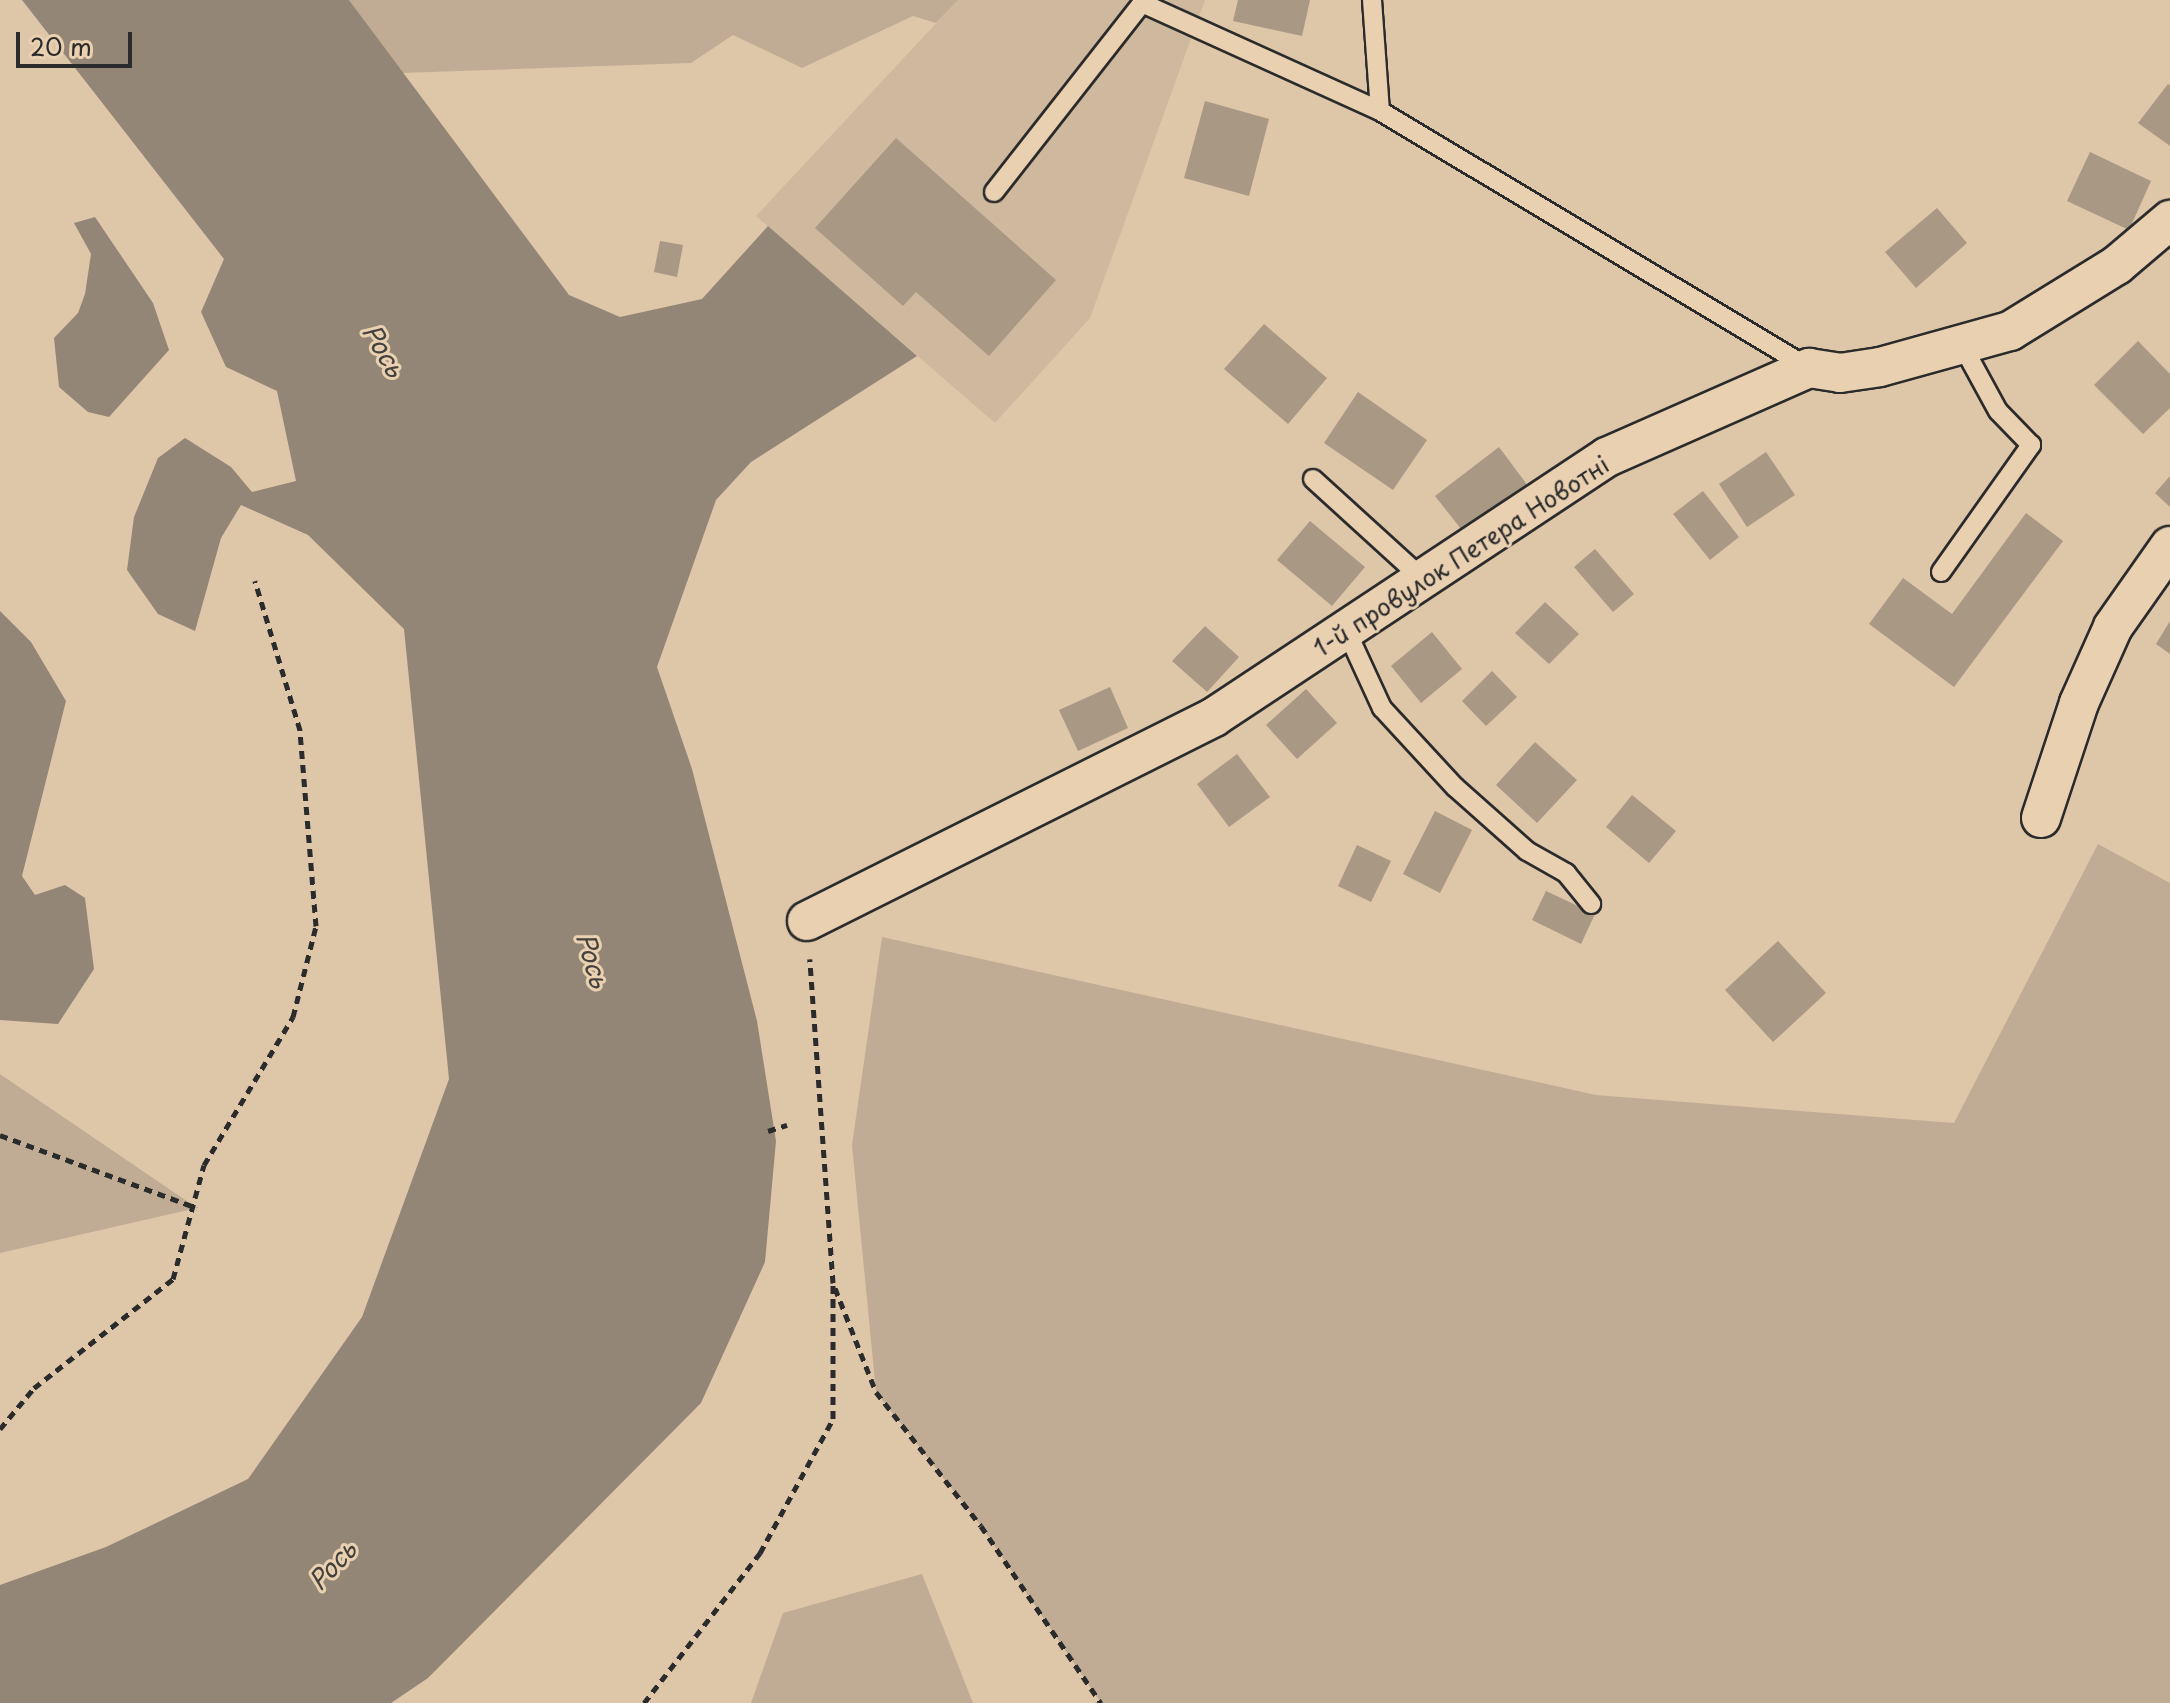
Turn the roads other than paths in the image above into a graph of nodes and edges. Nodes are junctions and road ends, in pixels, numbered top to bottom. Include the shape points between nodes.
1 (1372, 0) edge
2 (1380, 111) junction
3 (994, 192) dead end
4 (2170, 220) edge
5 (1961, 343) junction
6 (1809, 368) junction
7 (1313, 479) dead end
8 (2170, 546) edge
9 (1941, 572) dead end
10 (1424, 580) junction
11 (1347, 632) junction
12 (2041, 818) dead end
13 (1591, 904) dead end
14 (807, 921) road end

1 - 2 lane
2 - 3 lane via 1142,3
2 - 6 lane
4 - 5 street, 1-й провулок Петера Новотні via 2117,265 2010,331
5 - 6 street, 1-й провулок Петера Новотні via 1880,367 1840,373
5 - 9 lane via 1998,411 2031,445
6 - 10 street, 1-й провулок Петера Новотні via 1607,457
7 - 10 lane
8 - 12 street via 2113,627 2079,703
10 - 11 street, 1-й провулок Петера Новотні
11 - 13 lane via 1382,708 1455,787 1527,851 1566,873
11 - 14 street, 1-й провулок Петера Новотні via 1214,717

